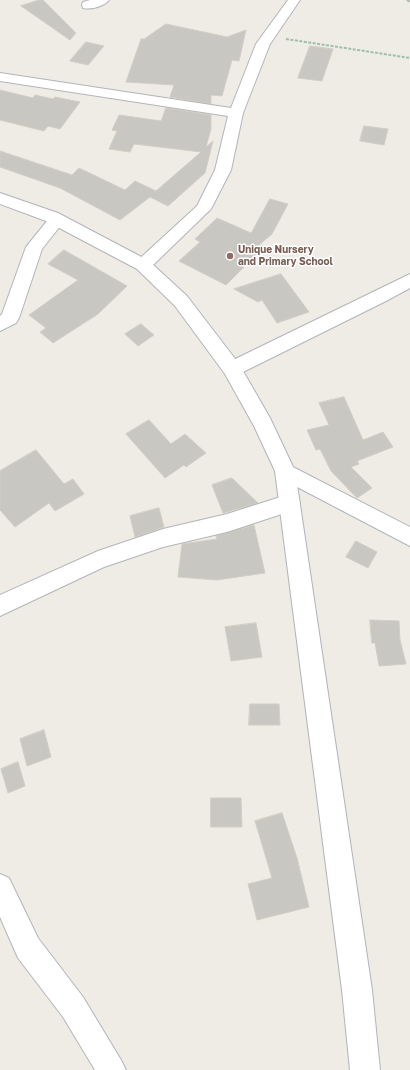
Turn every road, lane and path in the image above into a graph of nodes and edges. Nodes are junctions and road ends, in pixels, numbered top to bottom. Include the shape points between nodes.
1 (103, 0) edge
2 (294, 0) edge
3 (407, 0) edge
4 (410, 2) edge
5 (88, 5) dead end
6 (270, 34) junction
7 (410, 58) edge
8 (6, 78) edge
9 (0, 92) edge
10 (236, 113) junction
11 (0, 198) edge
12 (57, 220) junction
13 (143, 265) junction
14 (410, 280) edge
15 (0, 324) edge
16 (232, 369) junction
17 (285, 471) junction
18 (290, 503) junction
19 (410, 537) edge
20 (0, 606) edge
21 (0, 886) edge
22 (111, 1070) edge
23 (365, 1070) edge

1 - 5 street
2 - 6 street
3 - 4 path
6 - 7 path
6 - 10 street via 255,62
8 - 9 street
8 - 10 street
10 - 13 street via 223,170 203,208
11 - 12 street
12 - 13 street
12 - 15 street via 34,247 10,318
13 - 16 street via 181,301
14 - 16 street
16 - 17 street via 263,424
17 - 18 street
17 - 19 street
18 - 20 street via 227,523 164,538 98,560
18 - 23 street via 357,990
21 - 22 street via 28,948 73,1008

